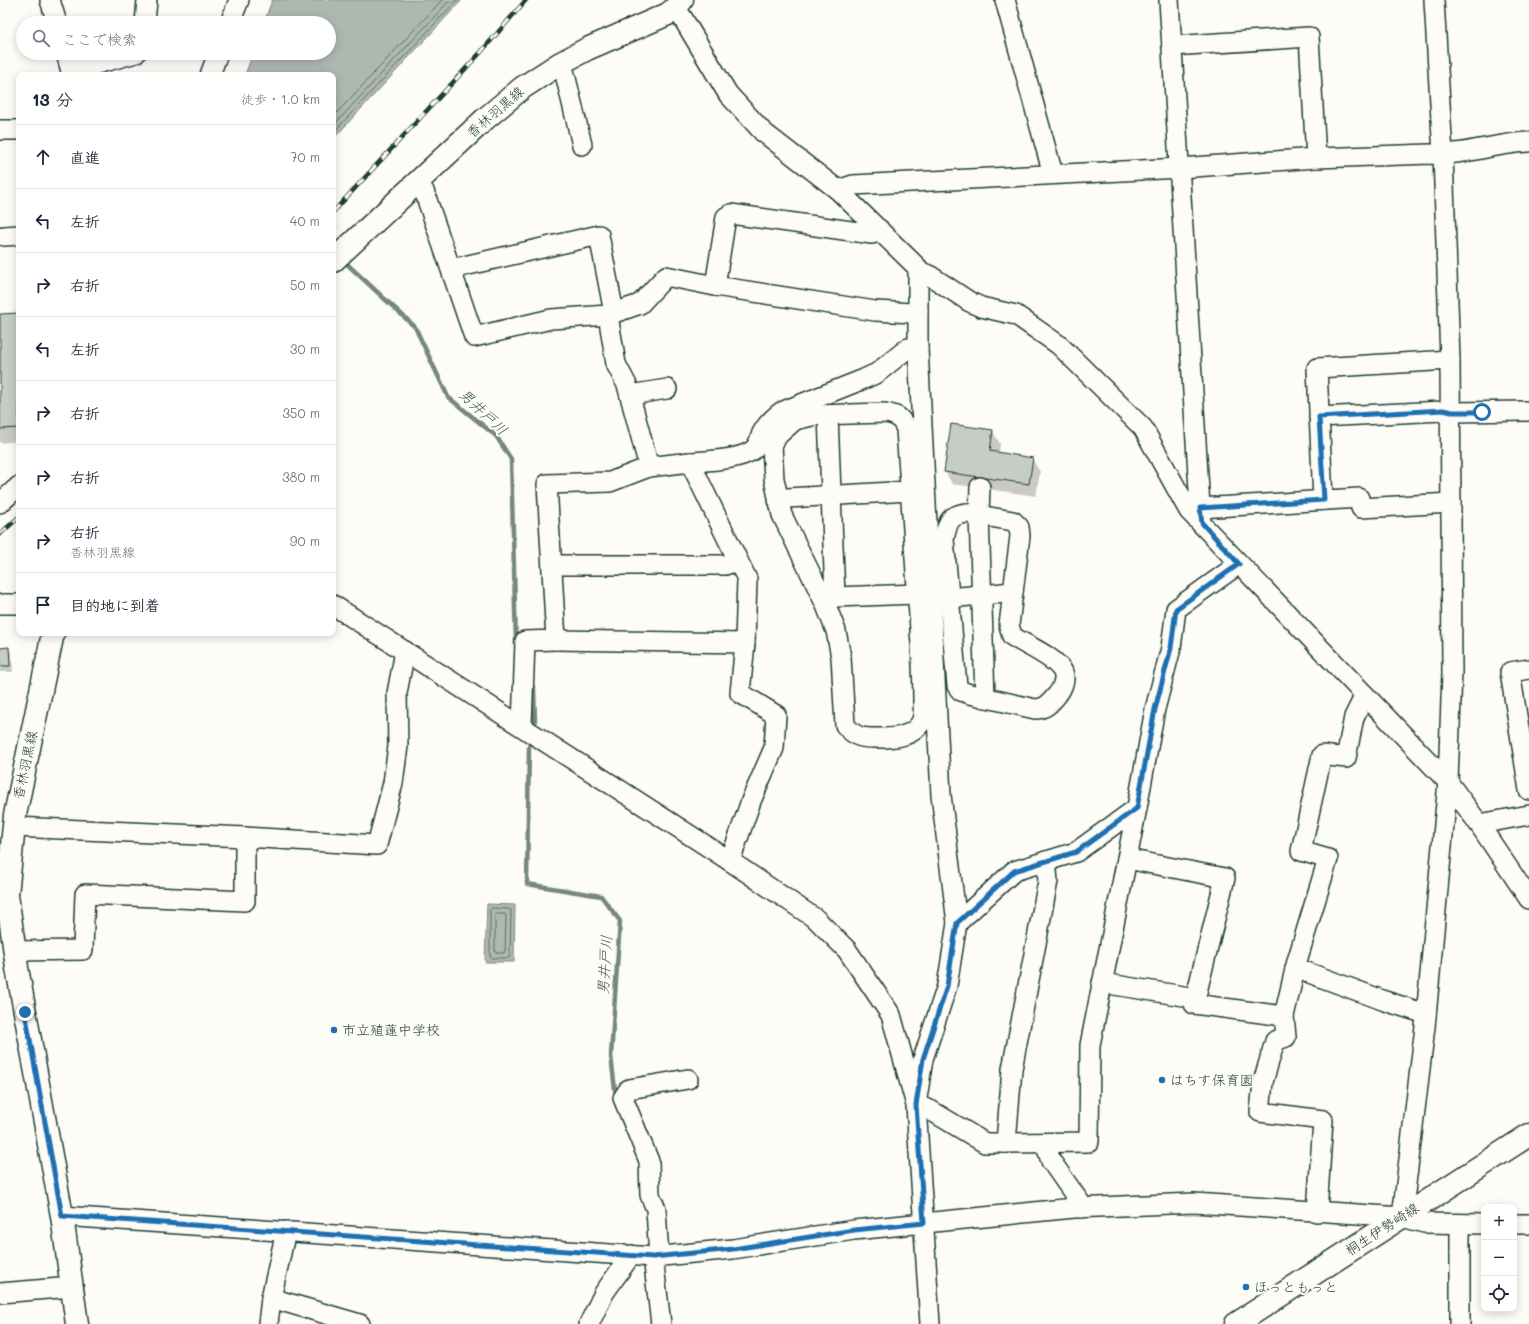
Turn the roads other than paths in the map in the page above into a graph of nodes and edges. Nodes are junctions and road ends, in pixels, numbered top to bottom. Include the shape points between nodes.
1 (50, 0) edge
2 (147, 0) edge
3 (238, 0) edge
4 (1005, 0) edge
5 (1169, 0) edge
6 (1434, 0) edge
7 (678, 4) edge
8 (55, 16) edge
9 (146, 16) edge
10 (232, 16) edge
11 (1172, 46) junction
12 (68, 60) edge
13 (114, 60) edge
14 (215, 60) edge
15 (559, 64) junction
16 (72, 72) edge
17 (75, 72) edge
18 (211, 72) edge
19 (0, 130) edge
20 (16, 130) edge
21 (1529, 142) edge
22 (582, 144) dead end
23 (1443, 155) junction
24 (1316, 158) junction
25 (1180, 168) junction
26 (1053, 174) junction
27 (418, 182) junction
28 (838, 190) junction
29 (879, 229) junction
30 (336, 258) edge
31 (451, 269) junction
32 (918, 271) junction
33 (715, 286) junction
34 (918, 311) junction
35 (611, 314) junction
36 (918, 348) junction
37 (1450, 360) junction
38 (667, 389) dead end
39 (630, 395) junction
40 (1529, 411) edge
41 (1452, 412) junction
42 (828, 415) junction
43 (1319, 417) junction
44 (690, 462) junction
45 (649, 467) junction
46 (980, 487) dead end
47 (16, 489) edge
48 (910, 491) junction
49 (830, 496) junction
50 (778, 500) junction
51 (1324, 500) junction
52 (0, 503) edge
53 (1452, 503) junction
54 (980, 515) junction
55 (1201, 515) junction
56 (737, 561) junction
57 (1239, 564) junction
58 (553, 565) junction
59 (1013, 592) junction
60 (917, 594) junction
61 (983, 595) junction
62 (949, 598) junction
63 (830, 600) junction
64 (0, 604) edge
65 (16, 604) edge
66 (336, 607) edge
67 (52, 636) edge
68 (556, 640) junction
69 (745, 643) junction
70 (405, 651) junction
71 (1529, 669) edge
72 (1365, 695) junction
73 (985, 698) junction
74 (522, 726) junction
75 (1525, 741) edge
76 (1448, 782) junction
77 (1529, 790) edge
78 (1137, 808) junction
79 (1529, 815) edge
80 (1479, 824) junction
81 (14, 826) junction
82 (245, 838) junction
83 (1127, 859) junction
84 (730, 861) junction
85 (1046, 861) junction
86 (4, 896) edge
87 (1528, 896) edge
88 (957, 923) junction
89 (15, 951) junction
90 (1295, 969) junction
91 (1102, 983) junction
92 (1196, 998) junction
93 (1426, 1014) junction
94 (1284, 1016) junction
95 (688, 1078) dead end
96 (916, 1105) junction
97 (1529, 1136) edge
98 (1006, 1143) junction
99 (1045, 1143) junction
100 (1081, 1208) junction
101 (1317, 1212) junction
102 (62, 1216) junction
103 (1402, 1217) junction
104 (924, 1223) junction
105 (1460, 1224) junction
106 (1481, 1224) edge
107 (1517, 1224) edge
108 (1529, 1224) edge
109 (286, 1231) junction
110 (631, 1255) junction
111 (656, 1257) junction
112 (72, 1287) junction
113 (0, 1293) edge
114 (271, 1298) junction
115 (77, 1324) edge
116 (268, 1324) edge
117 (360, 1324) edge
118 (589, 1324) edge
119 (661, 1324) edge
120 (930, 1324) edge
121 (1236, 1324) edge
122 (1460, 1324) edge

1 - 8 street
2 - 9 street
3 - 10 street
4 - 26 street
5 - 11 street
6 - 23 street
7 - 15 main road, 香林羽黒線 via 668,14
7 - 28 street via 682,17 728,94 763,132
11 - 24 street via 1309,37
11 - 25 street
12 - 16 street
13 - 17 street
14 - 18 street
15 - 22 street via 565,74
15 - 27 main road, 香林羽黒線 via 504,102
19 - 20 street
21 - 23 street
23 - 24 street
23 - 37 street
24 - 25 street
25 - 26 street
25 - 55 street
26 - 28 street via 853,185
27 - 30 main road, 香林羽黒線
27 - 31 street via 424,191
28 - 29 street
29 - 32 street via 913,262
29 - 33 street via 872,234 731,214 726,216
31 - 35 street via 474,337 551,319
31 - 35 street via 600,235
32 - 34 street
32 - 55 street via 929,275 970,302 973,310 1016,315 1059,345 1143,428 1189,511
33 - 34 street via 875,311
33 - 35 street via 666,276 640,304
34 - 36 street
35 - 39 street via 616,364
36 - 44 street via 908,348 877,373 781,412 773,417 755,449 749,453
36 - 88 street via 941,795
37 - 41 street
37 - 43 street via 1317,368
38 - 39 street
39 - 45 street
40 - 41 street
41 - 43 street via 1443,410
41 - 53 street
42 - 48 street via 885,413 894,414 902,419 906,429
42 - 49 street
42 - 50 street via 795,420 778,435 772,445
43 - 51 street
44 - 45 street
44 - 56 street
45 - 58 street via 610,482 547,484
46 - 54 street
47 - 52 street
48 - 49 street
48 - 60 street
49 - 50 street
49 - 63 street
50 - 63 street via 782,515
51 - 53 street via 1360,498 1361,508
51 - 55 street
53 - 76 street via 1452,672
54 - 59 street via 1013,521 1019,527
54 - 61 street
54 - 62 street via 959,514 947,524 944,539
55 - 57 street
56 - 58 street via 725,565
56 - 69 street via 747,579
57 - 72 street
57 - 78 street via 1176,609 1171,648 1155,709
58 - 68 street
59 - 61 street
59 - 73 street via 1009,625 1012,636 1059,666 1064,680 1060,690 1042,709
60 - 63 street
60 - 63 street via 923,673 923,718 919,726 910,733 890,738 856,736 845,725 839,641
61 - 62 street
61 - 73 street
62 - 73 street via 957,686 961,691
64 - 65 street
66 - 70 street
67 - 81 main road, 香林羽黒線 via 14,815
68 - 69 street
68 - 74 street via 525,641
69 - 84 street via 740,693 776,715 774,748 751,801
70 - 74 street
70 - 82 street via 397,693 398,746 393,782 377,845
71 - 75 street via 1510,672
72 - 76 street
72 - 90 street via 1354,717 1346,758 1322,755 1301,851 1328,859
74 - 84 street
75 - 77 street
76 - 80 street
76 - 93 street
78 - 83 street
78 - 85 street via 1076,852
79 - 80 street
80 - 87 street
81 - 82 street
81 - 86 main road, 香林羽黒線
82 - 89 street via 245,901 85,894 83,950
83 - 91 street
83 - 92 street via 1225,878
84 - 96 street via 816,919 847,950 891,1015
85 - 88 street via 1014,871
85 - 98 street via 1048,881 1012,1069
86 - 89 main road, 香林羽黒線
88 - 96 street via 947,986 923,1059
89 - 102 main road, 香林羽黒線
90 - 93 street
90 - 94 street
91 - 92 street
91 - 99 street via 1090,1046 1089,1142
92 - 94 street via 1194,1004
93 - 103 street
94 - 101 street via 1286,1037 1275,1041 1263,1082 1260,1112 1324,1120
95 - 111 street via 629,1089 623,1098 649,1161 650,1195 656,1210
96 - 98 street via 930,1110 985,1143
96 - 104 street
97 - 103 main road, 桐生伊勢崎線
98 - 99 street
99 - 100 street via 1051,1161 1080,1201
100 - 101 street via 1194,1203
100 - 104 street
101 - 103 street
102 - 109 street
102 - 112 main road, 香林羽黒線
103 - 105 street via 1424,1223
103 - 121 main road, 桐生伊勢崎線
104 - 111 street
104 - 120 street
105 - 106 street
105 - 122 street
107 - 108 street
109 - 110 street
109 - 114 street
110 - 111 street
110 - 118 street via 604,1293
111 - 119 street
112 - 113 street
112 - 115 main road, 香林羽黒線
114 - 116 street
114 - 117 street

